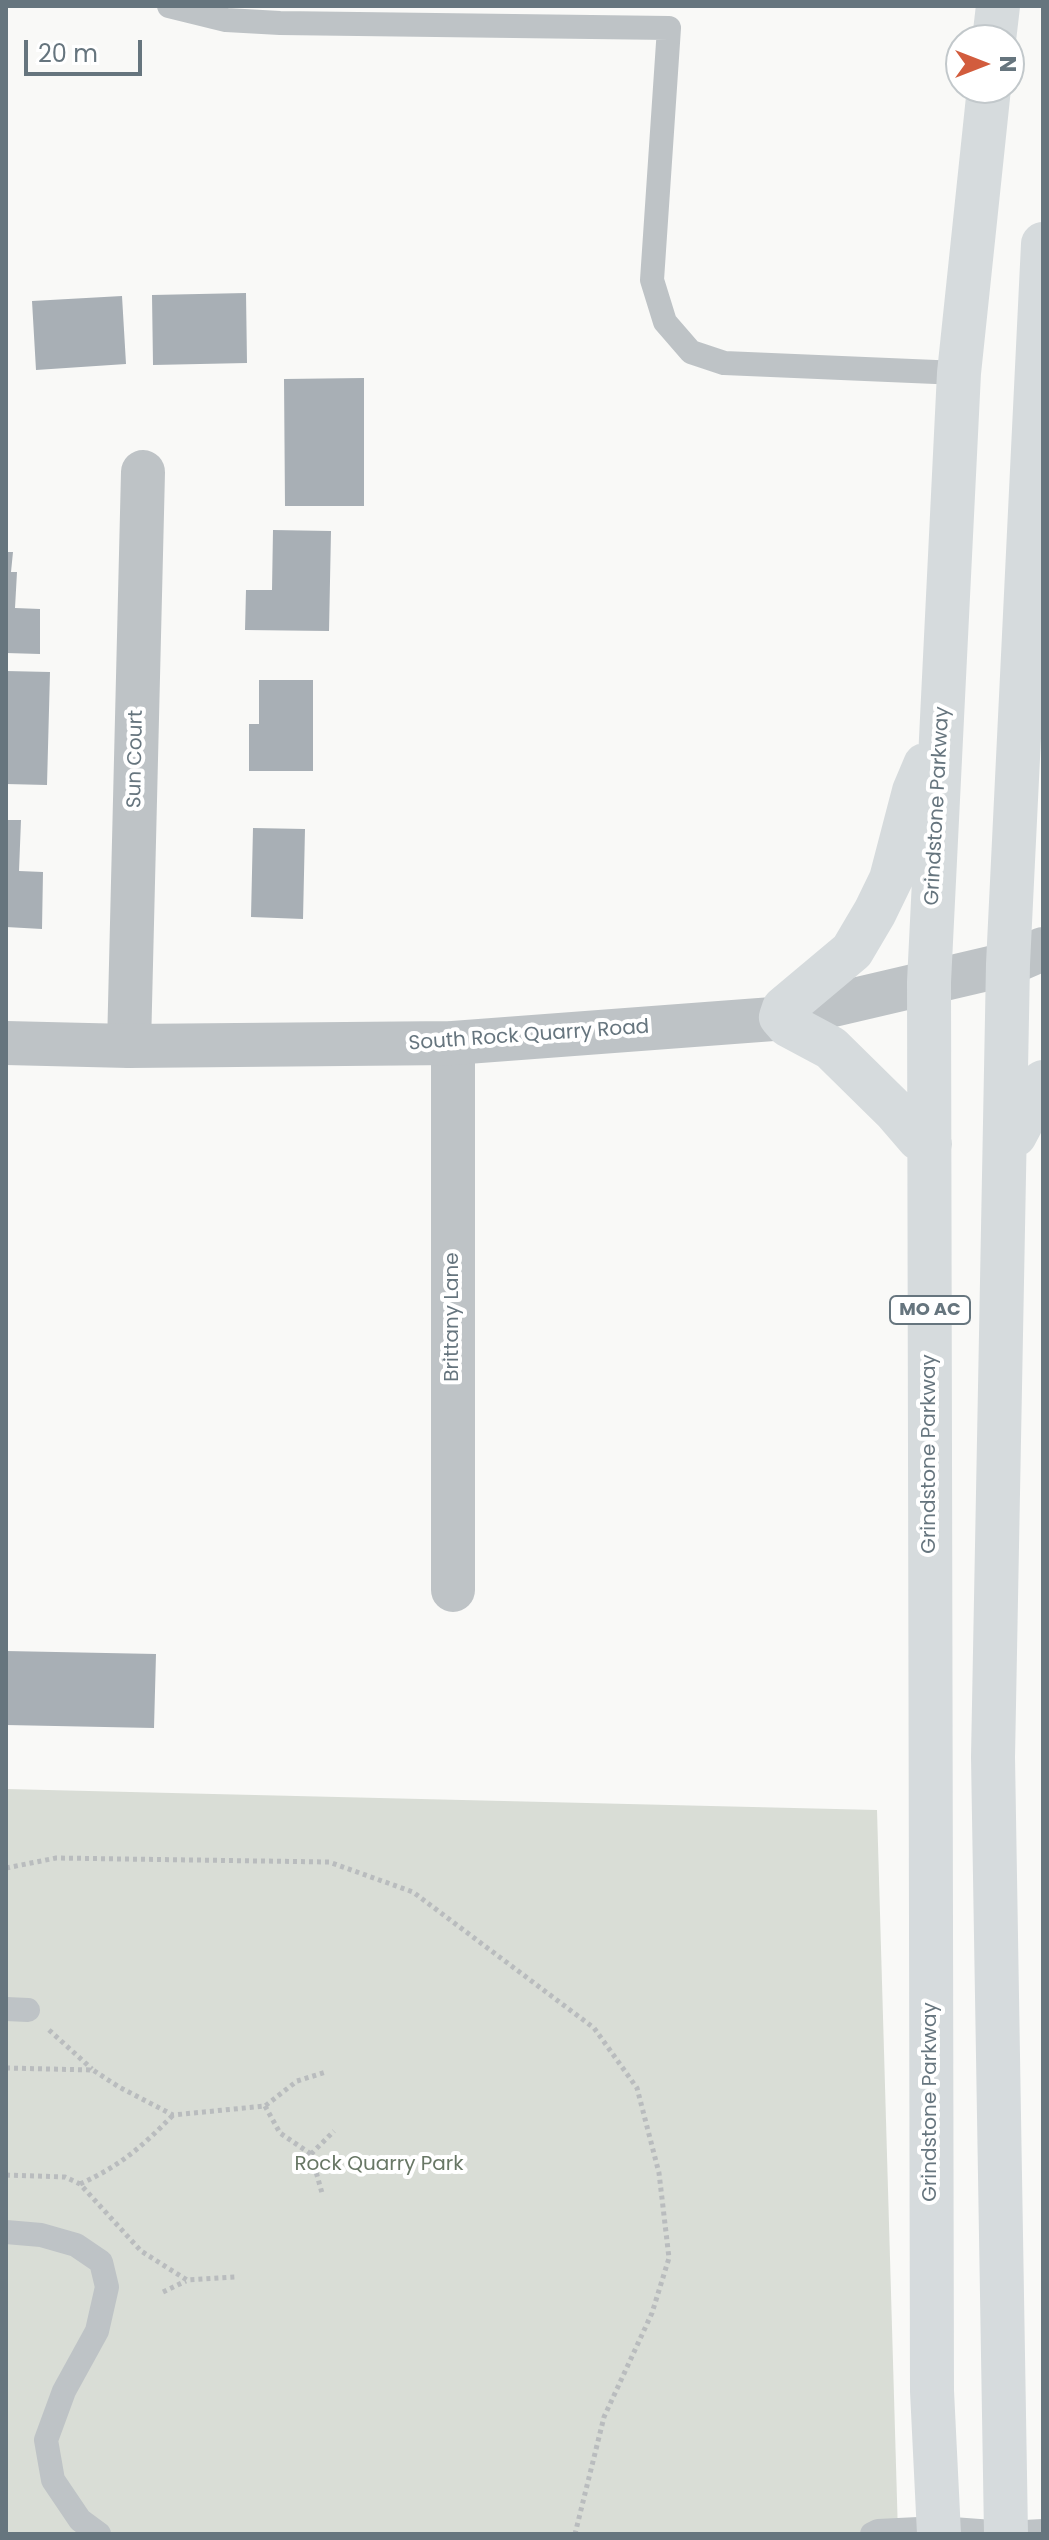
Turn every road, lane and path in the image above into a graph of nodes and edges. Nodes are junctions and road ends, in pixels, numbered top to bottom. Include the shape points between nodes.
1 (169, 6) edge
2 (987, 104) edge
3 (1043, 244) edge
4 (959, 373) junction
5 (143, 472) dead end
6 (1019, 740) junction
7 (941, 747) junction
8 (1043, 776) edge
9 (1026, 957) edge
10 (929, 982) junction
11 (781, 1017) junction
12 (6, 1043) edge
13 (453, 1043) junction
14 (129, 1046) junction
15 (1043, 1082) edge
16 (1005, 1140) junction
17 (930, 1144) junction
18 (453, 1590) dead end
19 (6, 1868) edge
20 (17, 2010) edge
21 (6, 2068) edge
22 (93, 2070) junction
23 (326, 2072) dead end
24 (265, 2106) junction
25 (173, 2115) junction
26 (334, 2131) dead end
27 (311, 2154) junction
28 (6, 2175) edge
29 (80, 2184) junction
30 (322, 2193) dead end
31 (6, 2232) edge
32 (236, 2277) dead end
33 (187, 2280) junction
34 (163, 2292) dead end
35 (939, 2531) edge
36 (1043, 2531) edge
37 (99, 2534) edge
38 (575, 2534) edge
39 (872, 2534) edge
40 (1006, 2534) edge

1 - 4 lane via 226,20 280,23 669,28 652,280 665,322 691,352 724,363
2 - 4 main road, Grindstone Parkway / MO AC
3 - 6 main road
4 - 7 main road, Grindstone Parkway / MO AC
5 - 14 street, Sun Court
6 - 8 main road
6 - 9 main road
7 - 10 main road, Grindstone Parkway / MO AC
7 - 11 main road via 930,751 891,879 852,951 784,1008
9 - 10 street, South Rock Quarry Road
9 - 16 main road
10 - 11 street, South Rock Quarry Road
10 - 17 main road, Grindstone Parkway / MO AC
11 - 13 street, South Rock Quarry Road
11 - 17 main road via 831,1048 919,1139
12 - 14 street, South Rock Quarry Road
13 - 14 street, South Rock Quarry Road
13 - 18 street, Brittany Lane
15 - 16 main road via 1015,1135
16 - 40 main road via 993,1757
17 - 35 main road, Grindstone Parkway / MO AC via 932,2391
19 - 38 path via 56,1858 329,1862 413,1892 594,2028 637,2088 659,2173 669,2258 652,2313 604,2417
20 - 22 path
21 - 22 path
22 - 25 path
23 - 24 path via 297,2081
24 - 25 path
24 - 27 path via 280,2133
25 - 29 path via 139,2150
26 - 27 path
27 - 30 path
28 - 29 path via 65,2177
29 - 33 path via 141,2251
31 - 37 lane via 76,2245 101,2262 107,2287 97,2331 64,2391 46,2440 53,2480 80,2520
32 - 33 path
33 - 34 path
35 - 39 lane
35 - 40 lane
36 - 40 lane

